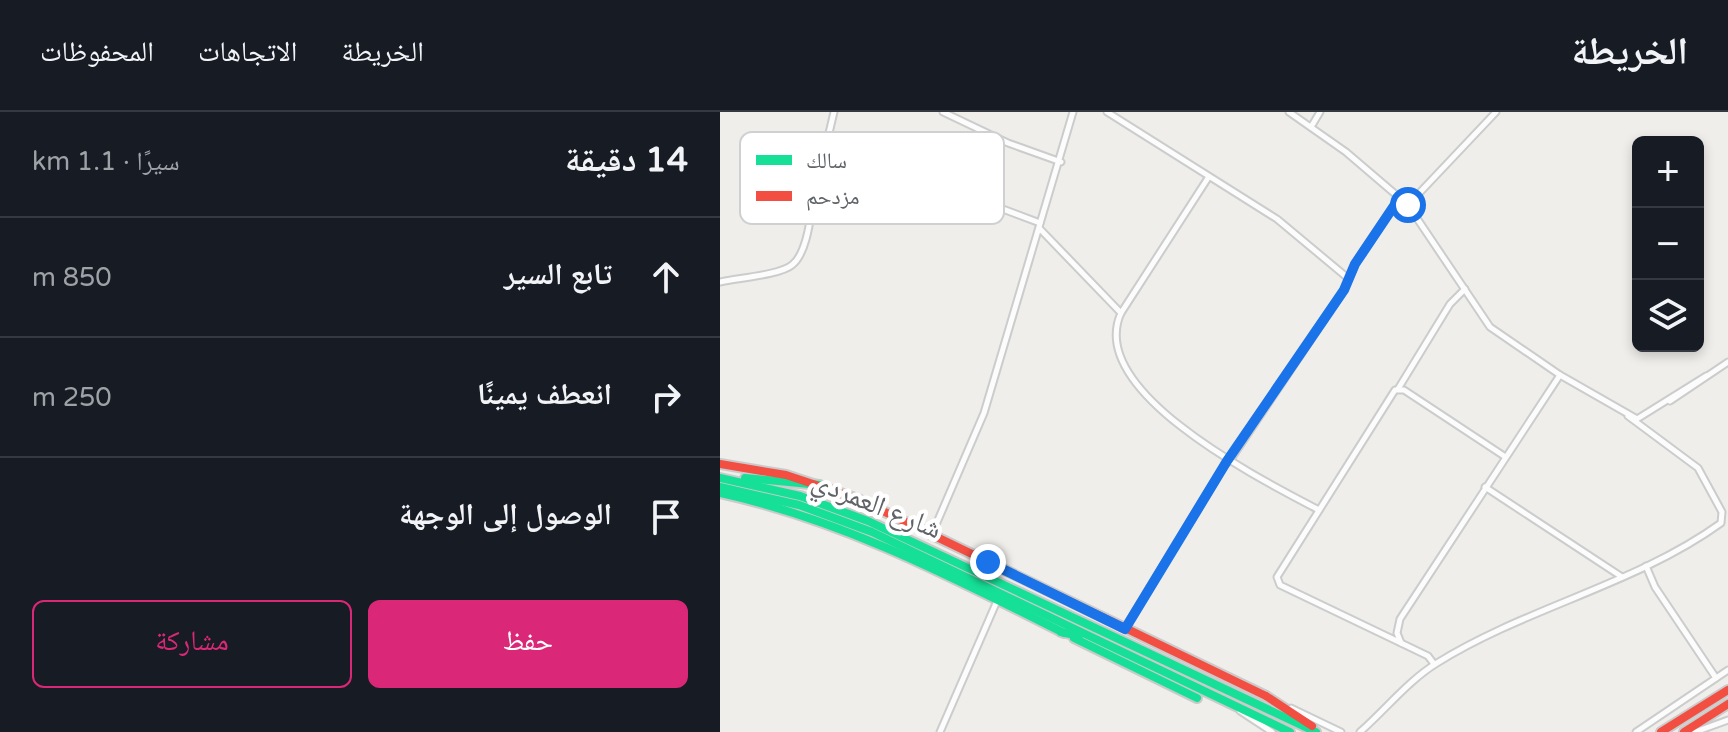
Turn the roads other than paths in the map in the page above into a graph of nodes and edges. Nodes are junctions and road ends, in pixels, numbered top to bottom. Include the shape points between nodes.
1 (834, 112) edge
2 (943, 112) edge
3 (1073, 112) edge
4 (1107, 112) edge
5 (1289, 112) edge
6 (1320, 112) edge
7 (1496, 112) edge
8 (1311, 127) junction
9 (829, 132) edge
10 (983, 132) edge
11 (1004, 141) edge
12 (1061, 162) junction
13 (1208, 178) junction
14 (1400, 197) junction
15 (1408, 205) junction
16 (1004, 212) edge
17 (806, 224) edge
18 (1040, 226) junction
19 (1349, 279) junction
20 (720, 282) edge
21 (1465, 289) junction
22 (1121, 313) junction
23 (1728, 362) edge
24 (1560, 375) junction
25 (1398, 389) junction
26 (1628, 416) junction
27 (1643, 418) junction
28 (1645, 430) junction
29 (1504, 456) junction
30 (1228, 462) junction
31 (720, 464) edge
32 (722, 481) edge
33 (820, 485) junction
34 (1485, 487) junction
35 (720, 493) edge
36 (1319, 510) junction
37 (931, 530) junction
38 (1646, 566) junction
39 (1622, 577) junction
40 (997, 601) junction
41 (1125, 629) junction
42 (1061, 632) junction
43 (1401, 643) junction
44 (1126, 653) junction
45 (1434, 664) junction
46 (1728, 670) edge
47 (1716, 678) junction
48 (1728, 690) edge
49 (1266, 696) junction
50 (1197, 698) dead end
51 (1227, 701) junction
52 (1728, 704) edge
53 (1728, 720) edge
54 (940, 732) edge
55 (1272, 732) edge
56 (1290, 732) edge
57 (1317, 732) edge
58 (1341, 732) edge
59 (1360, 732) edge
60 (1636, 732) edge
61 (1661, 732) edge
62 (1684, 732) edge
63 (1695, 732) edge

1 - 9 street
2 - 10 street
3 - 12 street
4 - 13 street
5 - 8 street
6 - 8 street
7 - 15 street
8 - 14 street
11 - 12 street
12 - 18 street
13 - 19 street via 1277,219
13 - 22 street
14 - 15 street
14 - 19 street
15 - 21 street
16 - 18 street
17 - 20 street via 796,261 786,268
18 - 22 street
18 - 37 street via 979,428
19 - 30 street
21 - 24 street via 1490,327
21 - 25 street via 1450,304
22 - 30 street via 1114,339 1122,365 1159,405
23 - 27 street
24 - 26 street
24 - 29 street
25 - 29 street
25 - 36 street
26 - 27 street
26 - 28 street
27 - 28 street
28 - 38 street via 1698,468 1723,517 1686,546
29 - 34 street
30 - 36 street
30 - 41 street
31 - 33 main road
32 - 33 main road
32 - 44 main road, شارع العمردي via 854,525
32 - 57 main road, شارع العمردي via 800,496 882,527
33 - 37 main road
34 - 39 street
34 - 43 street via 1405,609 1397,628
35 - 40 main road via 824,521
36 - 43 street via 1277,582
37 - 41 main road via 937,538
38 - 39 street
38 - 47 street
39 - 45 street via 1545,608
40 - 42 main road
40 - 54 street
41 - 49 main road
42 - 44 main road
42 - 50 main road
43 - 45 street
44 - 51 main road, شارع العمردي
45 - 59 street
46 - 47 street
47 - 60 street
48 - 61 main road
49 - 57 main road
49 - 58 street
51 - 55 street
51 - 56 main road, شارع العمردي
52 - 62 main road
53 - 63 street

